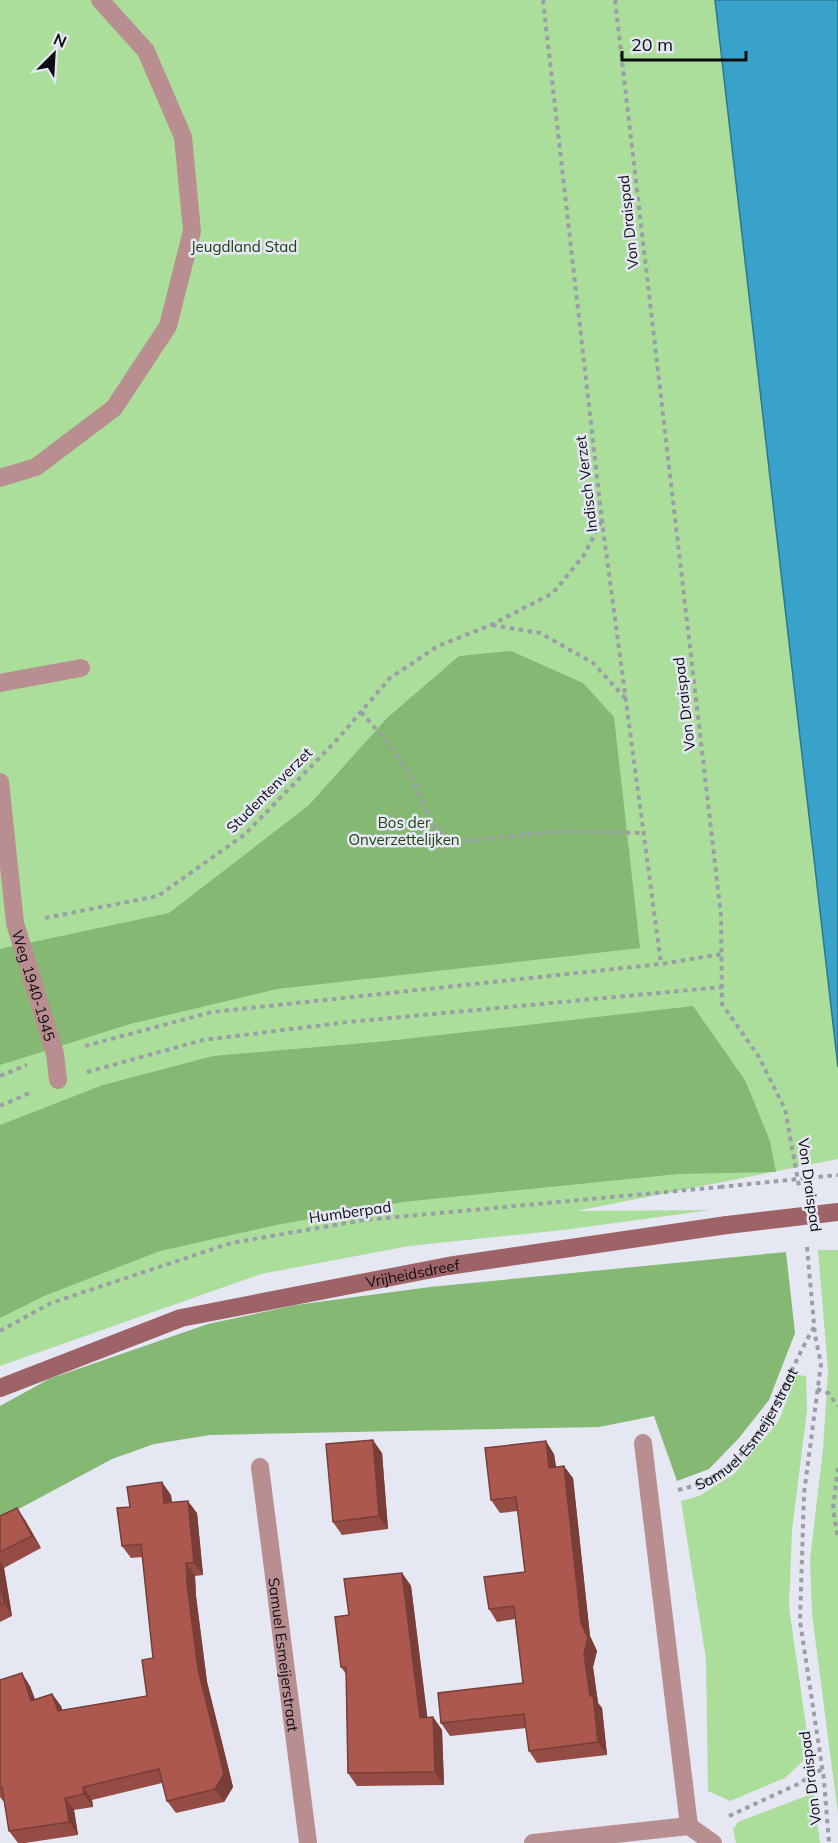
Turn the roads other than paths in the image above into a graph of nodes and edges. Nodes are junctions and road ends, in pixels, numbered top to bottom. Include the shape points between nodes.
1 (100, 0) edge
2 (0, 478) edge
3 (81, 668) dead end
4 (0, 683) edge
5 (0, 782) edge
6 (58, 1080) road end
7 (838, 1212) edge
8 (0, 1388) edge
9 (643, 1443) dead end
10 (260, 1467) dead end
11 (689, 1826) junction
12 (308, 1843) edge
13 (533, 1843) edge
14 (713, 1843) edge

1 - 2 street via 146,51 183,137 192,231 168,326 114,408 36,467
3 - 4 street
5 - 6 street, Weg 1940-1945 via 15,924 55,1054
7 - 8 main road, Vrijheidsdreef, bridge via 448,1266 181,1318
9 - 11 street
10 - 12 street, Samuel Esmeijerstraat
11 - 13 street
11 - 14 street

